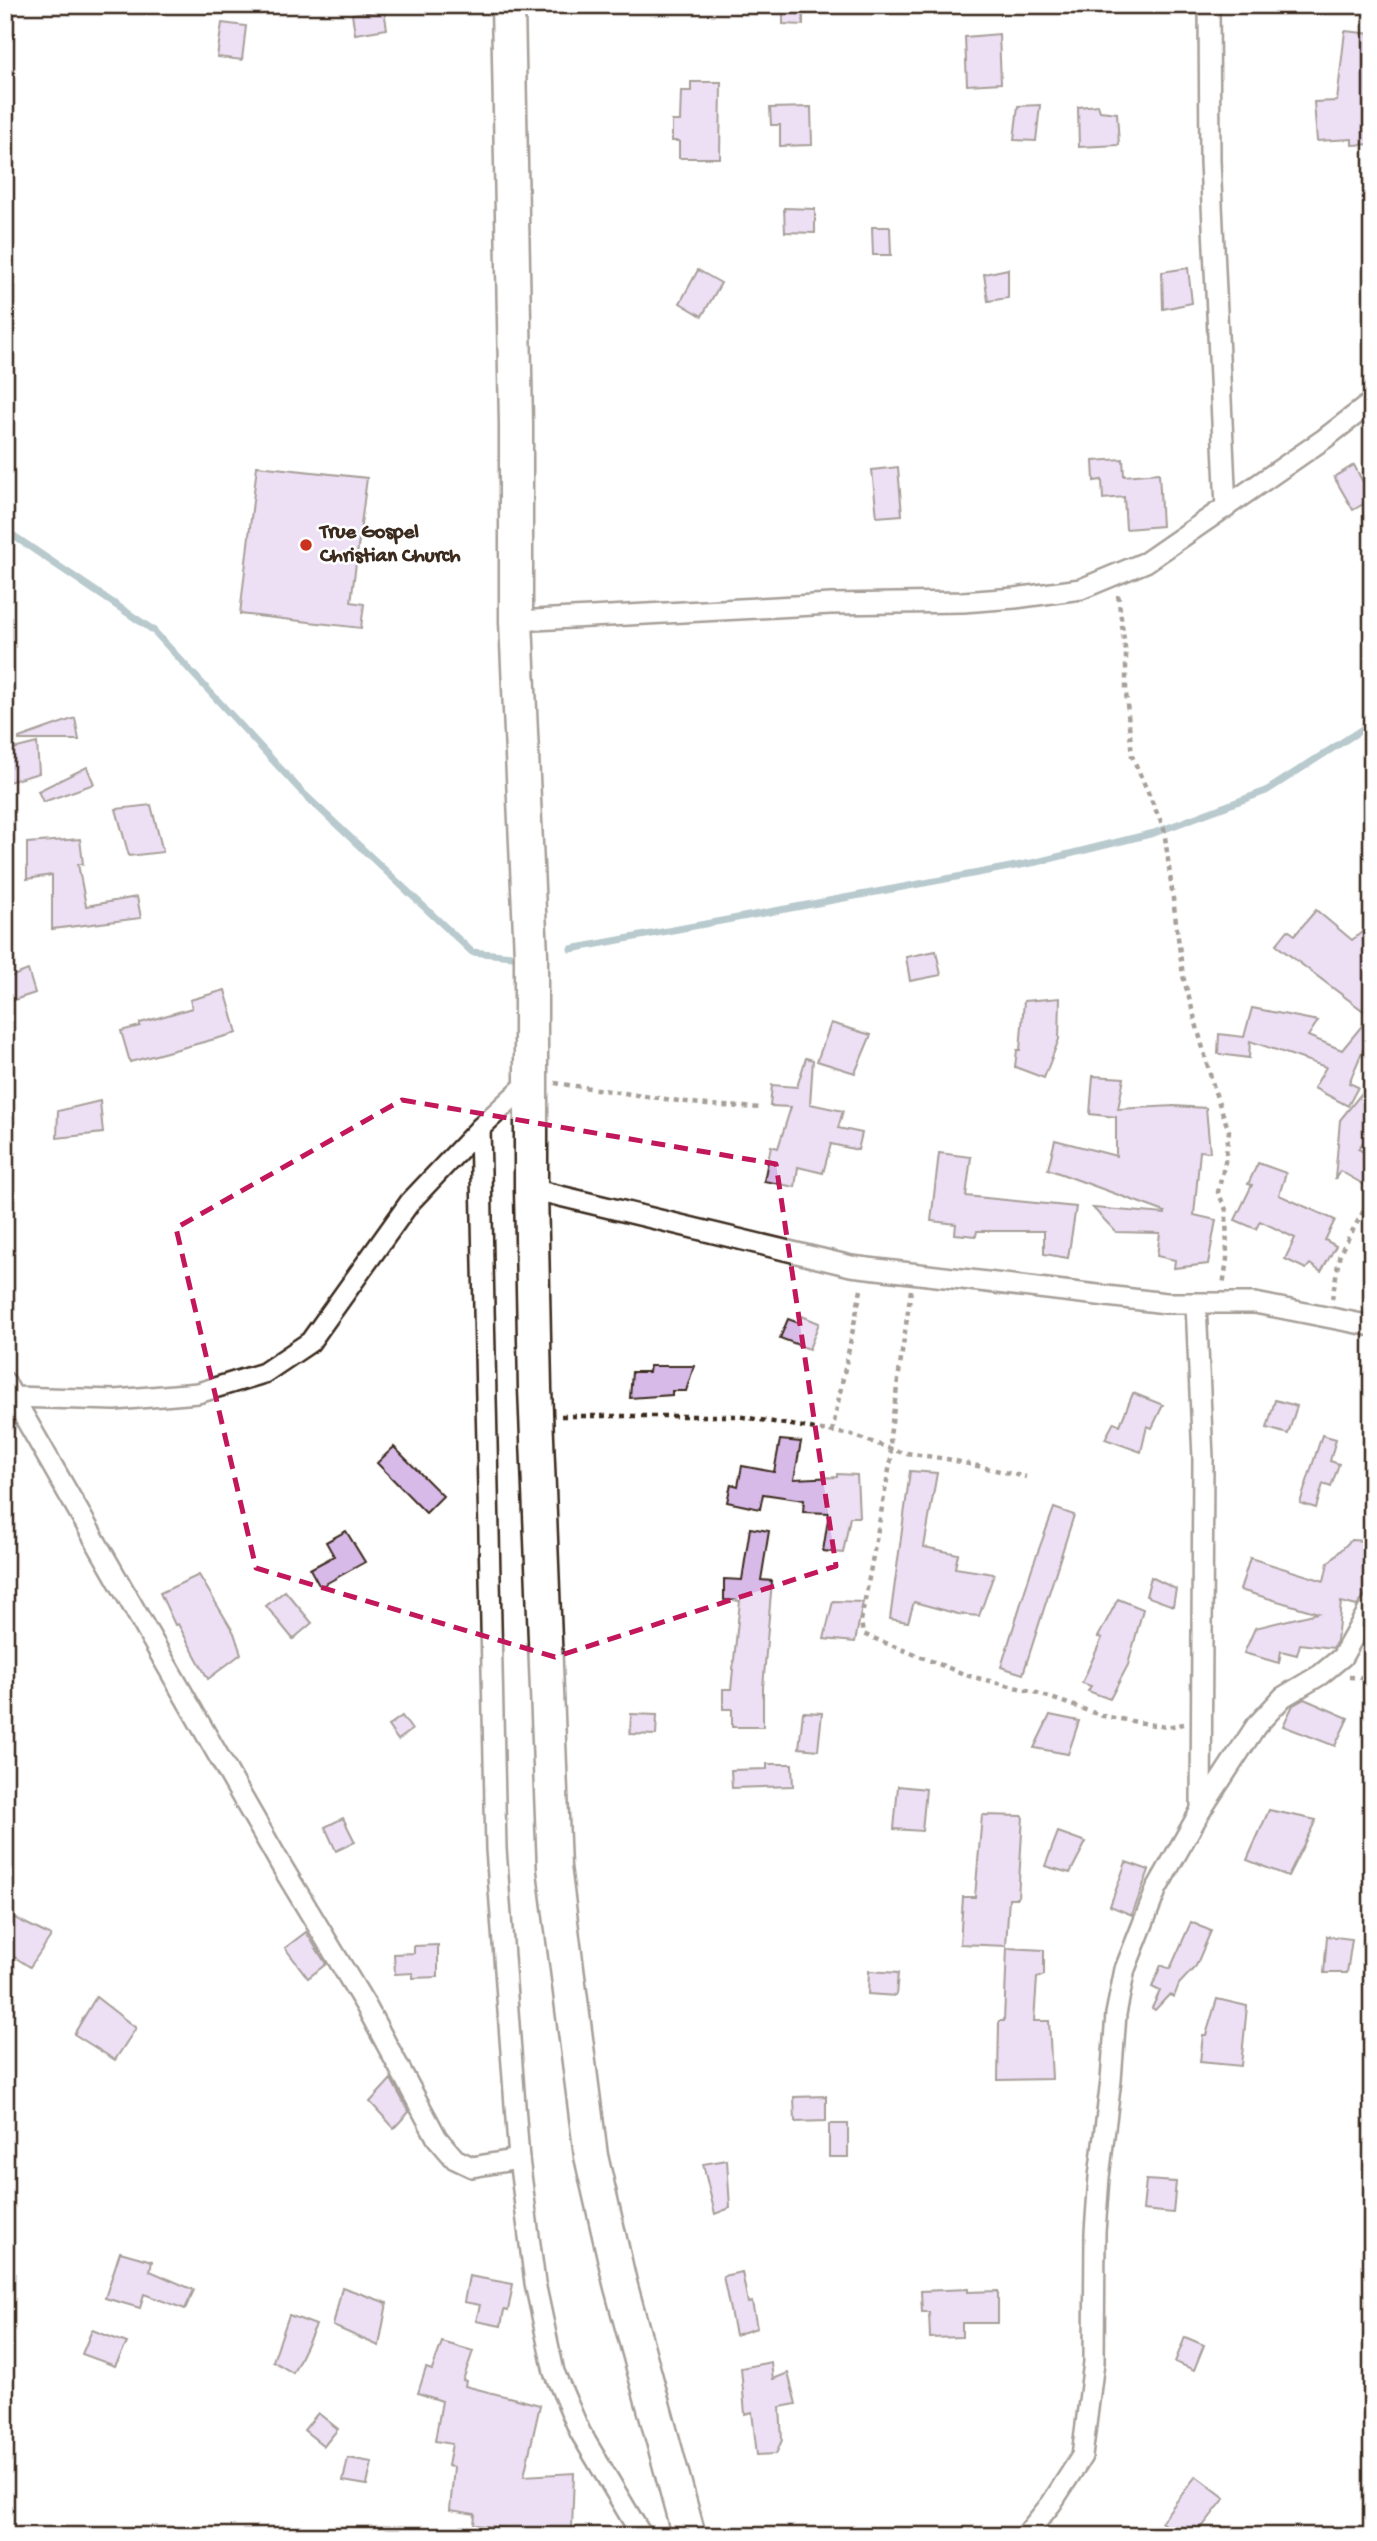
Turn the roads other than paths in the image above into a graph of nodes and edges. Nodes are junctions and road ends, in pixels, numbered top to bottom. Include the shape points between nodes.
1 (508, 5) edge
2 (1209, 5) edge
3 (1372, 402) edge
4 (1226, 508) junction
5 (516, 621) junction
6 (530, 1081) junction
7 (480, 1128) junction
8 (531, 1189) junction
9 (1196, 1304) junction
10 (1372, 1326) edge
11 (9, 1390) edge
12 (1372, 1604) edge
13 (1201, 1810) junction
14 (519, 2159) junction
15 (642, 2536) edge
16 (689, 2536) edge
17 (1025, 2536) edge

1 - 5 highway
2 - 4 street via 1210,161
3 - 4 street
4 - 5 street via 1146,562 1081,589 1015,598
5 - 6 highway via 531,955
6 - 7 street
6 - 8 highway
7 - 11 street via 410,1202 310,1342 264,1373 198,1393 115,1400
7 - 14 street via 496,1849
8 - 9 street via 867,1268
8 - 16 highway via 554,1867 591,2156 620,2283
9 - 10 street via 1255,1303
9 - 13 street via 1203,1458
11 - 14 street via 366,2006 437,2138 456,2159 472,2167
12 - 13 street via 1342,1657 1283,1697 1256,1726
13 - 17 street via 1157,1888 1125,1969 1116,2014 1095,2232 1094,2362 1082,2456
14 - 15 street via 535,2283 554,2372 580,2432

